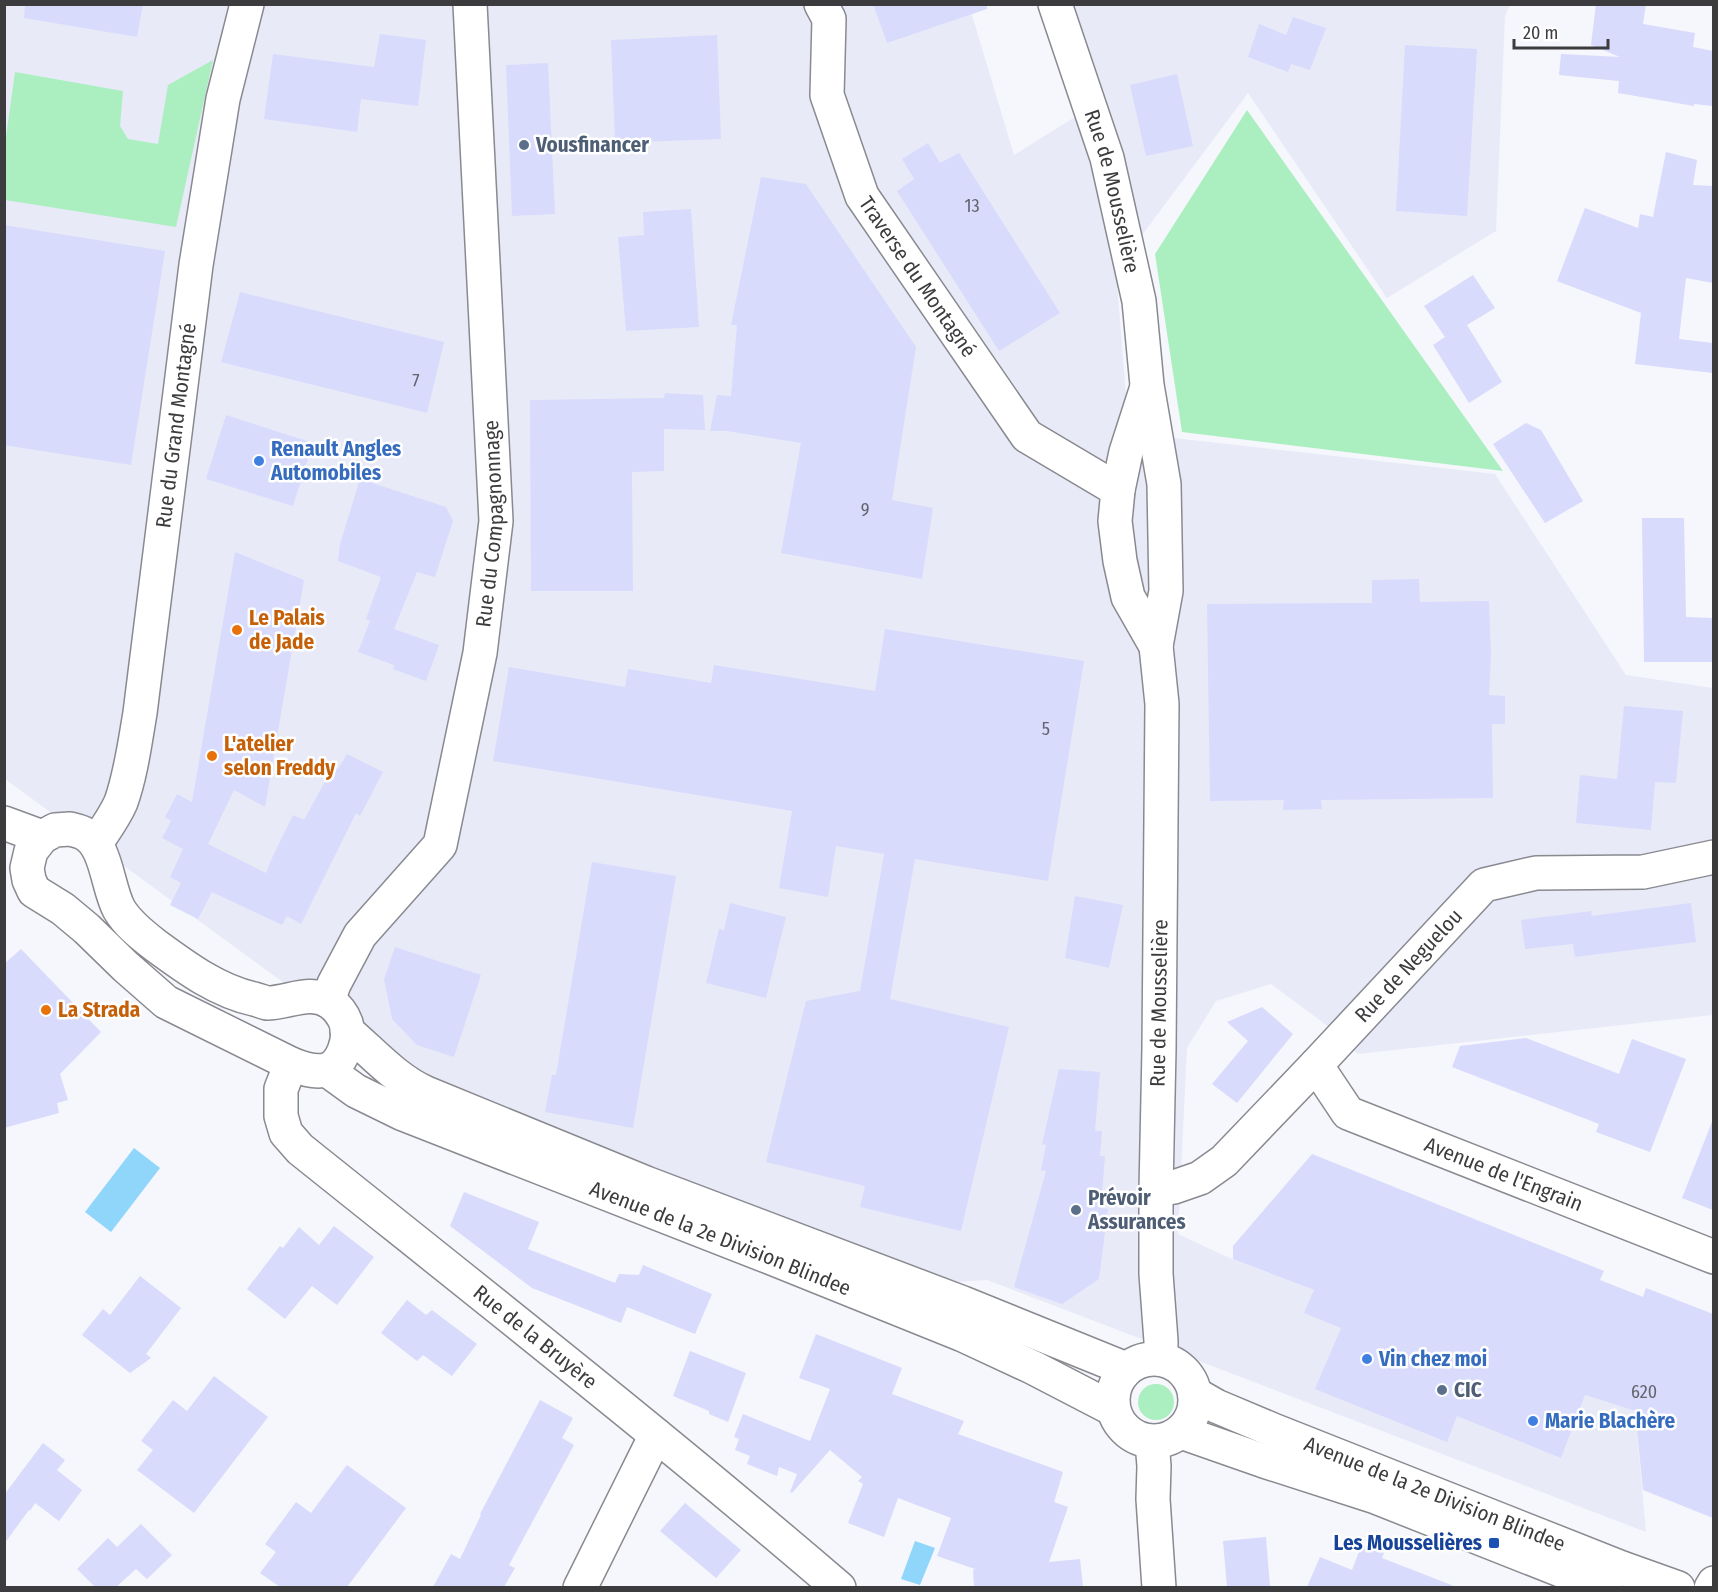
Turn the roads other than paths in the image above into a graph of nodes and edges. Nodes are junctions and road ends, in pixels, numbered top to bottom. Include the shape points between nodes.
1 (247, 4) edge
2 (471, 4) edge
3 (821, 4) edge
4 (1055, 4) edge
5 (1147, 385) junction
6 (1118, 490) junction
7 (1156, 646) junction
8 (4, 823) edge
9 (42, 837) junction
10 (96, 843) junction
11 (1713, 857) edge
12 (16, 864) edge
13 (328, 1000) junction
14 (347, 1031) junction
15 (291, 1064) junction
16 (1316, 1065) junction
17 (327, 1070) junction
18 (1156, 1190) junction
19 (1713, 1257) edge
20 (1161, 1359) junction
21 (1126, 1369) junction
22 (1195, 1394) junction
23 (1113, 1410) junction
24 (656, 1435) junction
25 (1166, 1437) junction
26 (1713, 1583) edge
27 (580, 1587) edge
28 (838, 1587) edge
29 (1159, 1587) edge
30 (1606, 1587) edge
31 (1678, 1587) edge
32 (1711, 1587) edge

1 - 10 street, Rue du Grand Montagné via 223,99 196,265 140,713 120,803
2 - 13 street, Rue du Compagnonnage via 496,521 480,653 440,845 360,935
3 - 6 street, Traverse du Montagné via 828,19 827,95 862,196 1027,436
4 - 5 street, Rue de Mousselière via 1107,158 1139,301
5 - 6 street, Rue de Mousselière
5 - 7 street, Rue de Mousselière via 1164,484 1166,591
6 - 7 street, Rue de Mousselière via 1115,521 1128,597
7 - 18 street, Rue de Mousselière via 1162,704
8 - 9 street
9 - 10 street via 70,829 84,833
9 - 12 street
10 - 13 street via 120,911 139,933 188,969 234,995 267,1003 312,996
11 - 16 street, Rue de Neguelou via 1643,872 1536,873 1484,885
12 - 15 street via 34,891 87,929 166,1002
13 - 14 street via 340,1010
14 - 17 street via 344,1052
14 - 21 street, Avenue de la 2e Division Blindee via 391,1072 426,1094
15 - 17 street via 310,1071
15 - 24 street, Rue de la Bruyère via 281,1089 281,1116 286,1133 300,1149
16 - 18 street, Rue de Neguelou via 1224,1161 1200,1178
16 - 19 street, Avenue de l'Engrain via 1348,1113
17 - 23 street, Avenue de la 2e Division Blindee via 356,1091 403,1114 963,1335
18 - 20 street, Rue de Mousselière
20 - 21 street via 1142,1360
20 - 22 street via 1178,1366 1191,1380
21 - 23 street via 1112,1395
22 - 25 street via 1189,1423
22 - 31 street, Avenue de la 2e Division Blindee via 1284,1434
23 - 25 street via 1118,1422 1139,1439
24 - 27 street
24 - 28 street, Rue de la Bruyère
25 - 29 street via 1154,1466
25 - 30 street, Avenue de la 2e Division Blindee via 1372,1496
26 - 32 street

